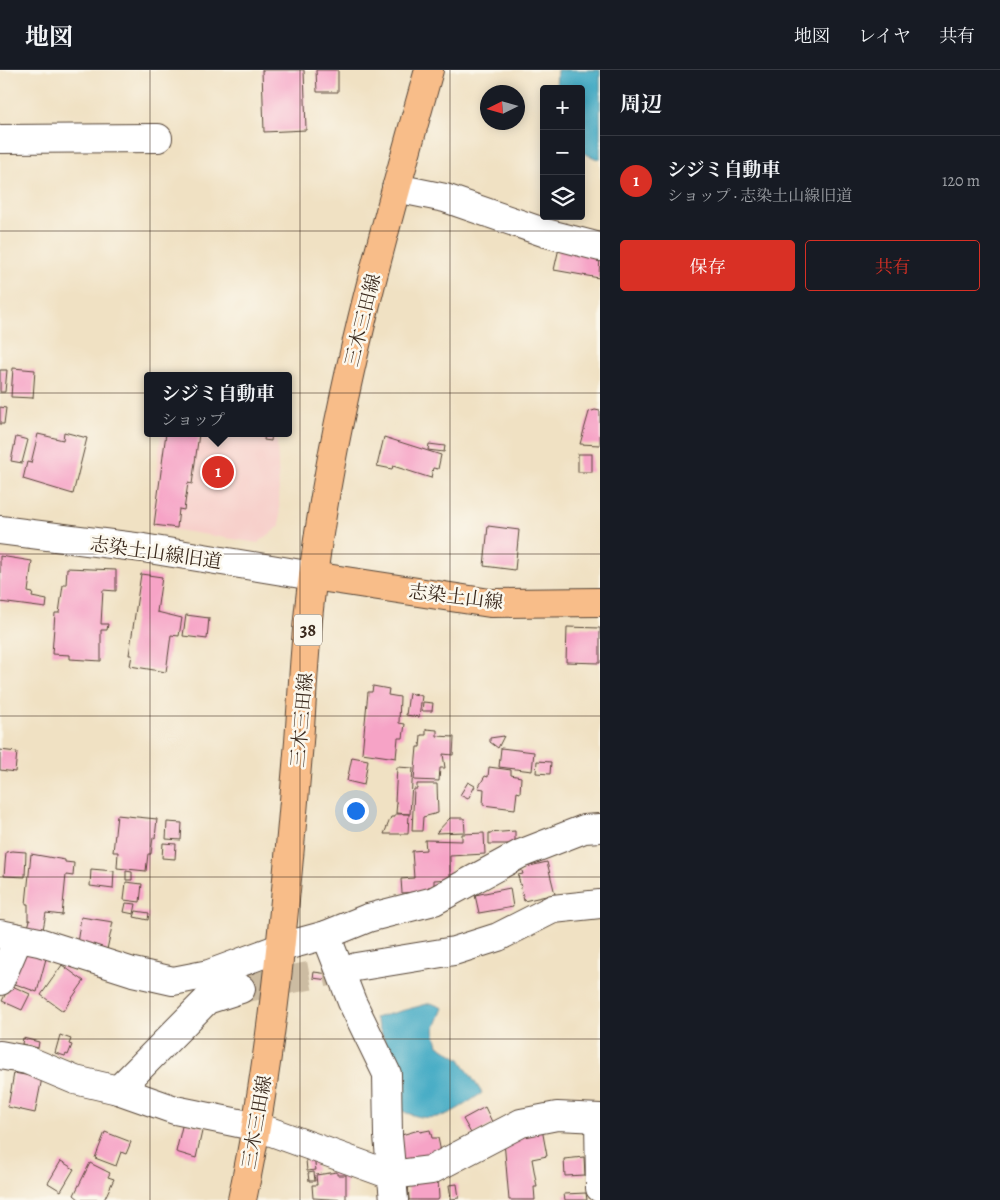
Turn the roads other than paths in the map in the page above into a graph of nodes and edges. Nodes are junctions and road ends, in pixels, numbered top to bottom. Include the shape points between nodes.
1 (429, 70) edge
2 (158, 138) dead end
3 (0, 139) edge
4 (396, 188) junction
5 (600, 247) edge
6 (0, 530) edge
7 (312, 576) junction
8 (600, 602) edge
9 (600, 828) edge
10 (600, 904) edge
11 (326, 935) junction
12 (9, 937) edge
13 (282, 946) junction
14 (356, 968) tunnel mouth
15 (0, 981) edge
16 (240, 989) tunnel mouth
17 (0, 1055) edge
18 (118, 1090) junction
19 (599, 1118) edge
20 (258, 1127) junction
21 (393, 1187) edge
22 (600, 1188) edge
23 (242, 1200) edge

1 - 4 main road, 三木三田線 / 38
2 - 3 street
4 - 5 street via 445,198 546,233
4 - 7 main road, 三木三田線 / 38 via 346,383
6 - 7 street, 志染土山線旧道 via 143,548
7 - 8 main road, 志染土山線 via 490,603
7 - 13 main road, 三木三田線 / 38
9 - 11 street via 584,829 520,854 434,901 368,918
10 - 14 street via 553,909 498,937 454,952
11 - 13 street
11 - 21 street via 352,1002 387,1074
12 - 13 street via 38,942 173,981 209,974
12 - 15 street
13 - 20 main road, 三木三田線 / 38
16 - 18 street via 207,1000
17 - 18 street via 27,1060 75,1080
18 - 20 street via 175,1110
19 - 21 street via 557,1116 521,1123
19 - 22 street
20 - 21 street
20 - 23 main road, 三木三田線 / 38

